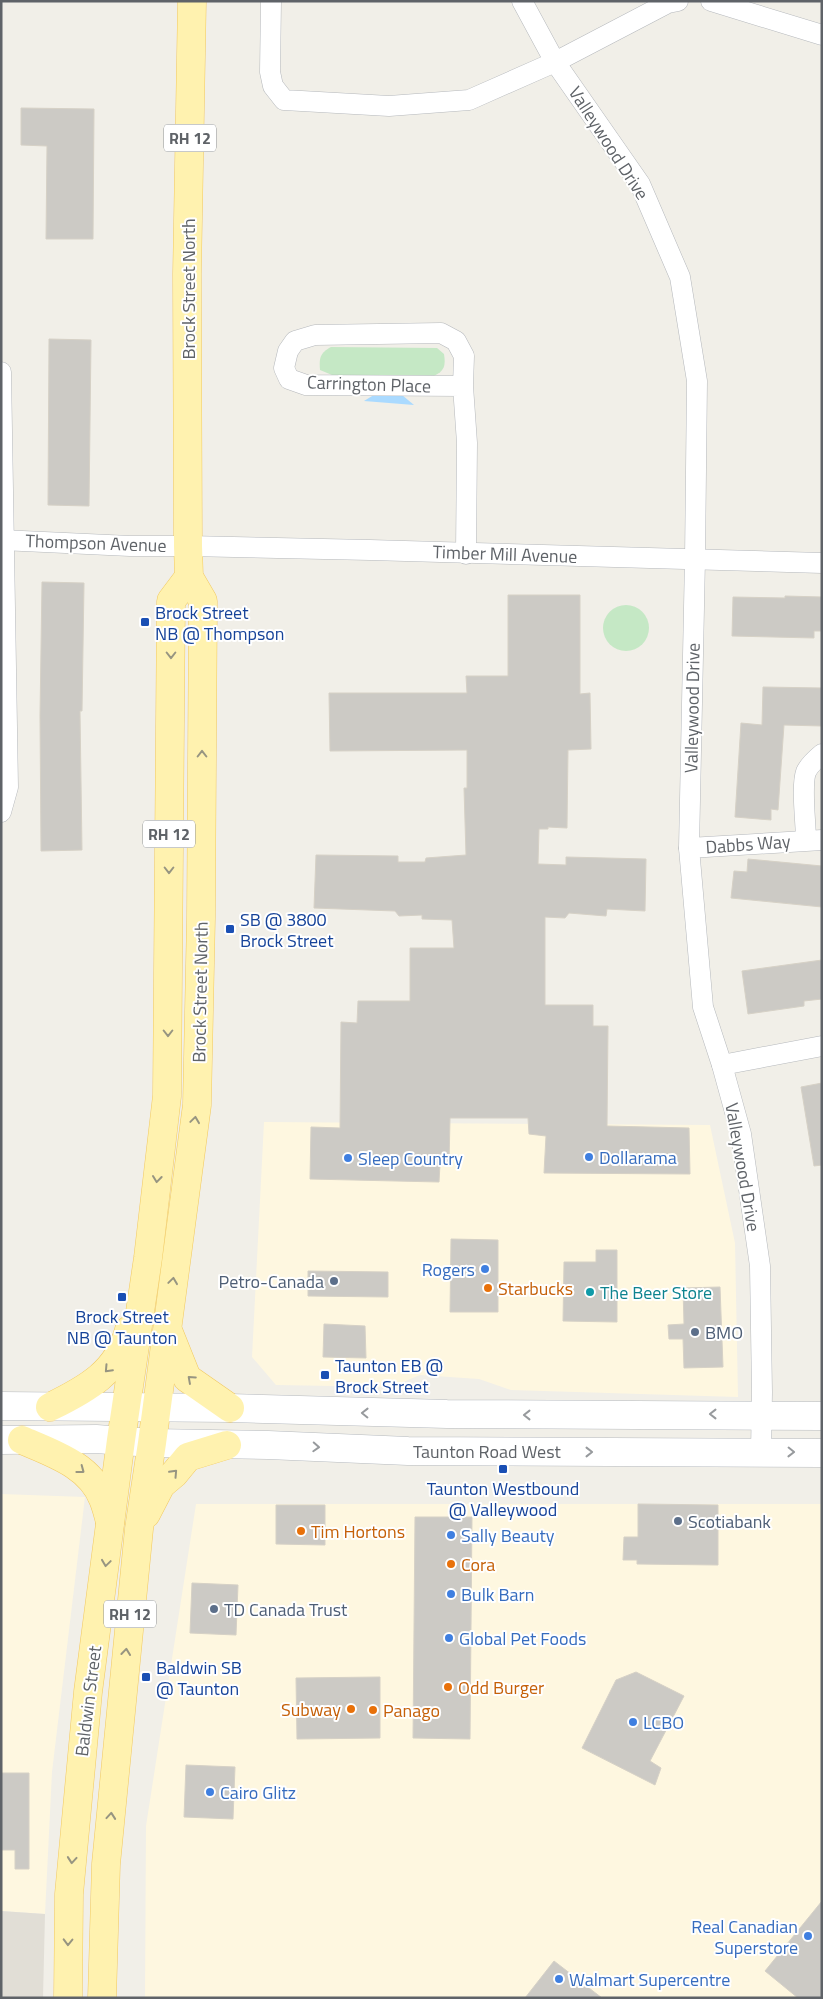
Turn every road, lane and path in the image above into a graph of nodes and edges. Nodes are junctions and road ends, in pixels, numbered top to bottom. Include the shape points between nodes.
1 (192, 1) edge
2 (271, 1) edge
3 (522, 1) edge
4 (678, 1) edge
5 (711, 1) edge
6 (822, 35) edge
7 (554, 62) junction
8 (1, 372) edge
9 (463, 386) junction
10 (3, 540) edge
11 (188, 546) junction
12 (466, 554) junction
13 (696, 559) junction
14 (822, 563) edge
15 (189, 577) junction
16 (822, 754) edge
17 (1, 812) edge
18 (814, 840) edge
19 (689, 848) junction
20 (822, 1046) edge
21 (722, 1065) junction
22 (148, 1258) junction
23 (167, 1329) junction
24 (1, 1406) edge
25 (50, 1406) junction
26 (126, 1407) junction
27 (157, 1408) junction
28 (230, 1408) junction
29 (762, 1414) junction
30 (822, 1416) edge
31 (12, 1440) edge
32 (121, 1440) junction
33 (152, 1443) junction
34 (227, 1445) junction
35 (761, 1452) junction
36 (822, 1453) edge
37 (111, 1526) junction
38 (139, 1529) junction
39 (68, 1998) edge
40 (102, 1998) edge

1 - 11 main road, Brock Street North / RH 12 via 187,274
2 - 7 street via 270,72 273,86 284,100 389,106 470,100
3 - 7 street, Valleywood Drive
4 - 7 street via 668,3
5 - 6 street
7 - 13 street, Valleywood Drive via 640,184 680,277 697,381
8 - 10 street
9 - 9 street, Carrington Place via 464,356 456,340 441,332 315,335 295,341 288,351 284,368 290,379 306,384
9 - 12 street, Carrington Place via 467,443
10 - 11 street, Thompson Avenue
10 - 17 street via 8,787
11 - 12 street, Timber Mill Avenue
11 - 15 main road, Brock Street North / RH 12
12 - 13 street, Timber Mill Avenue
13 - 14 street, Timber Mill Avenue
13 - 19 street, Valleywood Drive
15 -> 22 main road, Brock Street North / RH 12 via 171,601 167,1096
23 -> 15 main road, Brock Street North / RH 12 via 197,1105 200,1024 203,601
16 - 18 street, Dabbs Way via 806,772 804,790
18 - 19 street, Dabbs Way
19 - 21 street, Valleywood Drive via 703,1007
20 - 21 street
21 - 29 street, Valleywood Drive via 741,1134 760,1266
22 -> 25 main road via 127,1338 114,1362 97,1381
22 - 26 main road, Baldwin Street / RH 12
23 - 27 main road, Brock Street North / RH 12
28 -> 23 main road via 186,1378
24 - 25 main road, Taunton Road West
25 - 26 main road, Taunton Road West
26 - 27 main road, Taunton Road West
26 - 32 main road, Baldwin Street / RH 12
27 - 28 main road, Taunton Road West
27 - 33 main road, Baldwin Street / RH 12
29 -> 28 main road, Taunton Road West via 402,1414
29 - 30 main road, Taunton Road West
29 - 35 street, Valleywood Drive
31 - 32 main road, Taunton Road West
31 -> 37 main road via 60,1457 81,1469 103,1497
32 - 33 main road, Taunton Road West
32 - 37 main road, Baldwin Street / RH 12
33 - 34 main road, Taunton Road West
33 - 38 main road, Baldwin Street / RH 12
34 -> 35 main road, Taunton Road West via 418,1451
38 -> 34 main road via 161,1485 188,1457
35 -> 36 main road, Taunton Road West
37 -> 39 main road, Baldwin Street / RH 12 via 77,1794 69,1894
40 -> 38 main road, Baldwin Street / RH 12 via 106,1864

